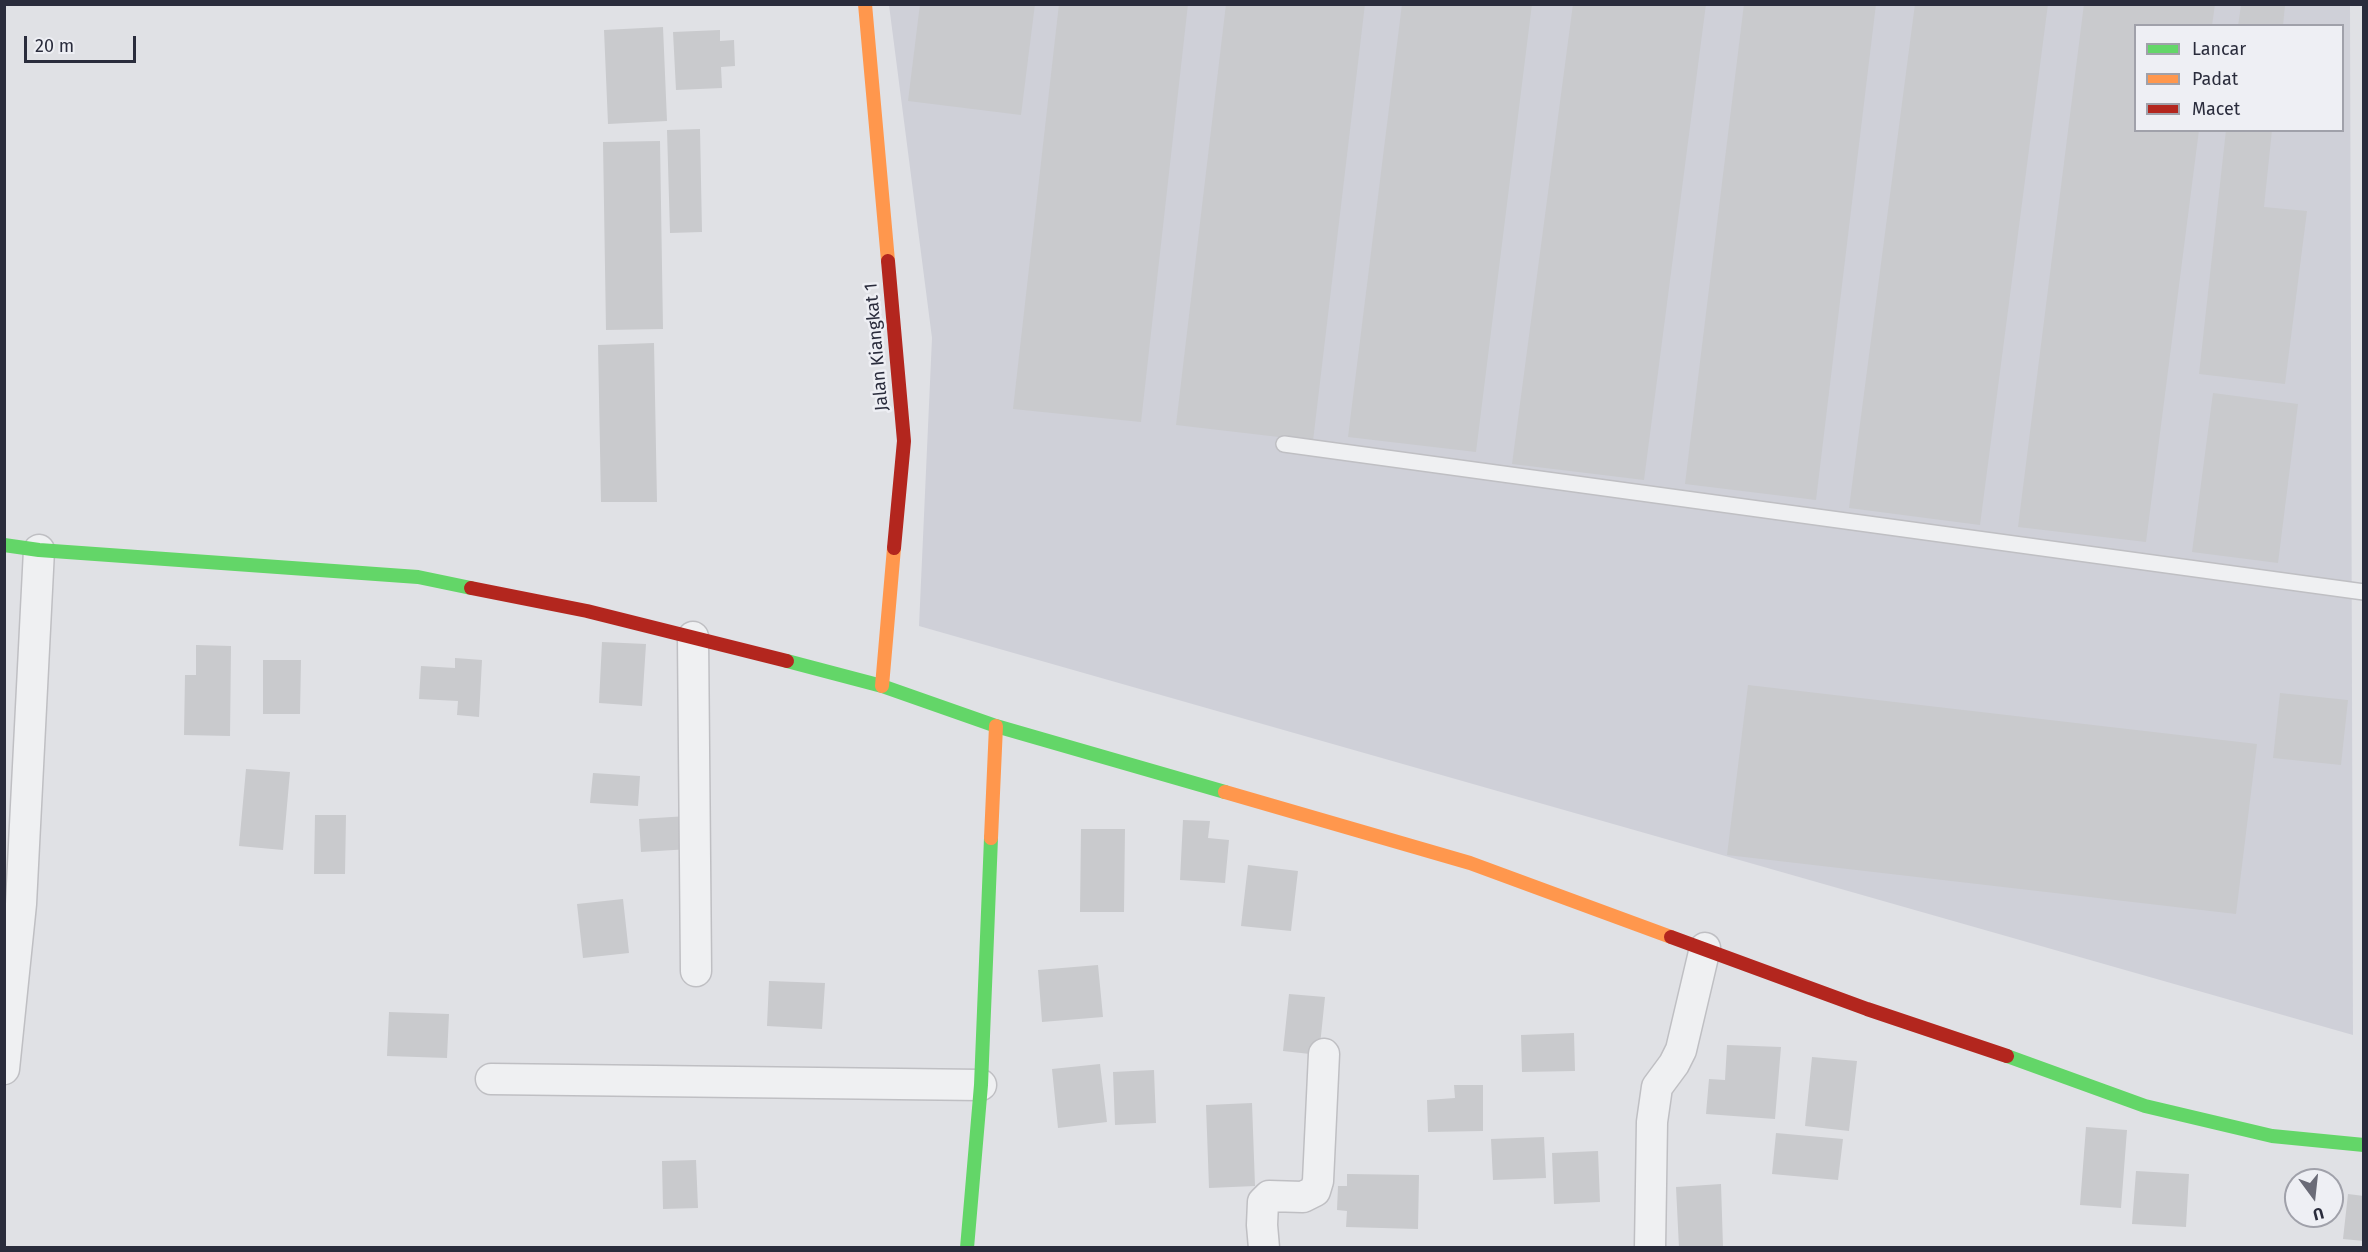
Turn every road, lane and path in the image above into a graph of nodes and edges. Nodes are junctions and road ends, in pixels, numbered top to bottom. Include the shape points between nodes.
1 (865, 4) edge
2 (1284, 444) dead end
3 (4, 545) edge
4 (39, 550) junction
5 (2364, 592) edge
6 (693, 637) junction
7 (882, 686) junction
8 (996, 726) junction
9 (1705, 948) junction
10 (696, 971) dead end
11 (1324, 1054) dead end
12 (4, 1069) edge
13 (491, 1079) dead end
14 (981, 1085) junction
15 (2364, 1145) edge
16 (967, 1248) edge
17 (1264, 1248) edge
18 (1650, 1248) edge

1 - 7 street, Jalan Kiangkat 1 via 904,441
2 - 5 lane
3 - 4 street
4 - 6 street via 418,577
4 - 12 street via 21,904
6 - 7 street
6 - 10 street
7 - 8 street
8 - 9 street via 1470,863
8 - 14 street
9 - 15 street via 2145,1106 2272,1137
9 - 18 street via 1681,1050 1657,1087 1652,1122
11 - 17 street via 1315,1191 1303,1197 1269,1196 1263,1202
13 - 14 street
14 - 16 street

